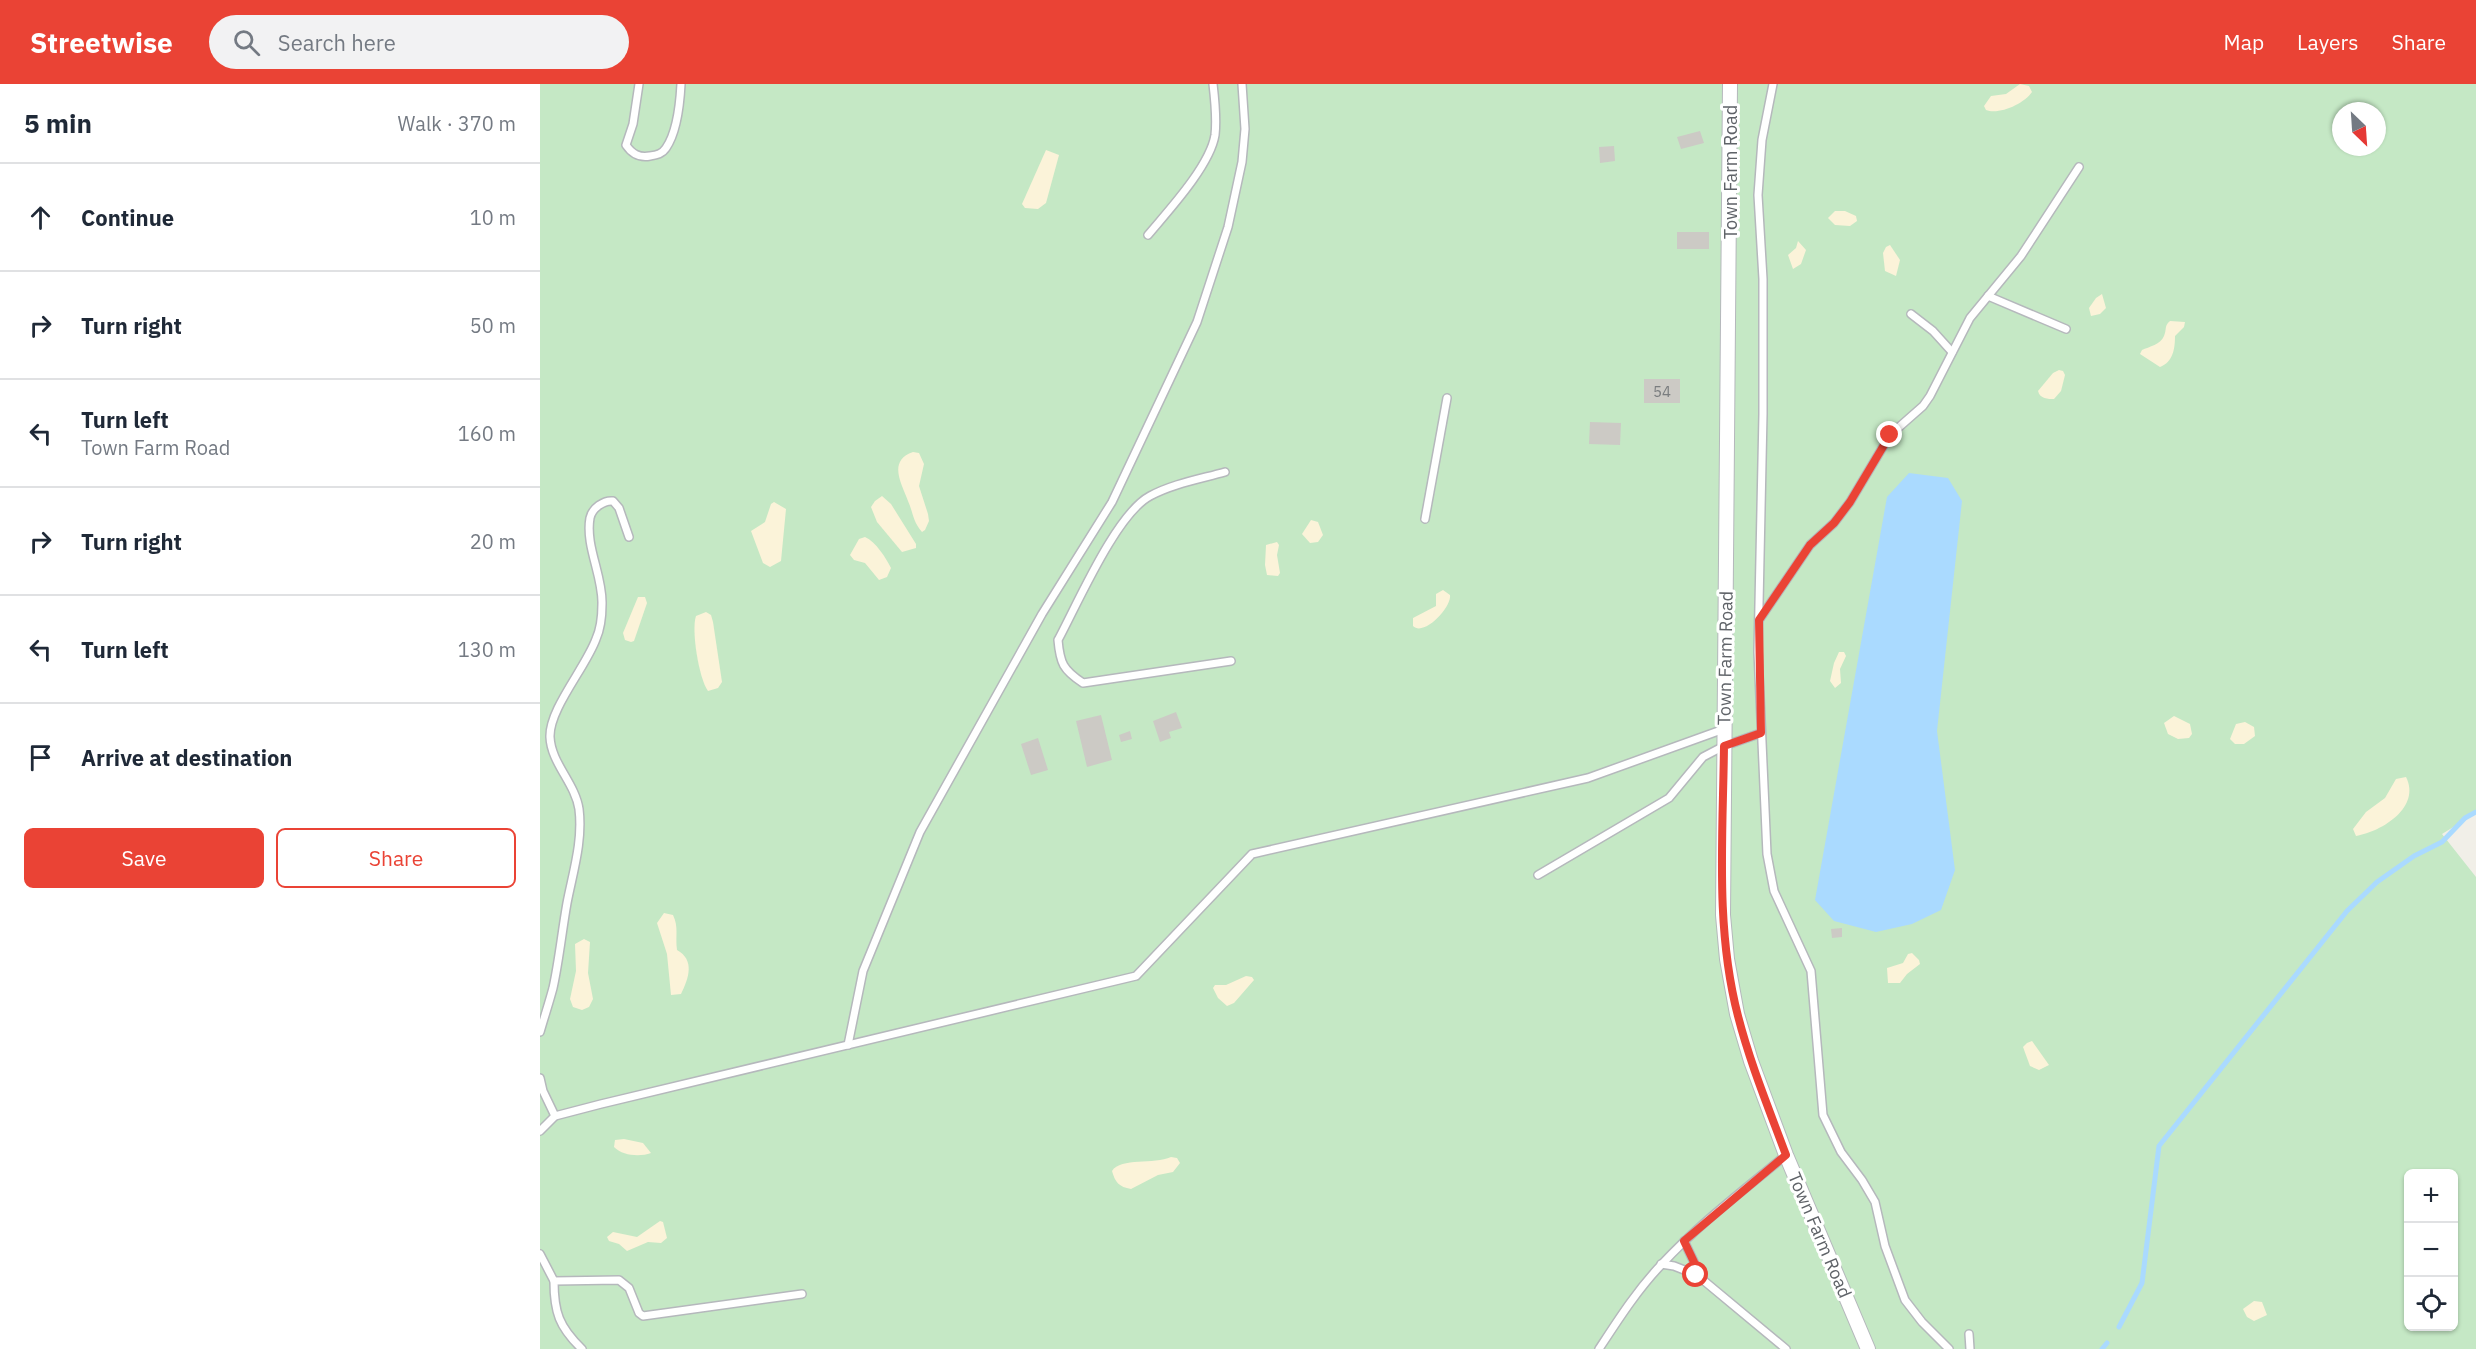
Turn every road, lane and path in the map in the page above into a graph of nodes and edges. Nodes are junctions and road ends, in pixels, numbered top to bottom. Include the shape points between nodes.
1 (639, 84) edge
2 (681, 84) edge
3 (1213, 84) edge
4 (1242, 84) edge
5 (1730, 84) edge
6 (1773, 84) edge
7 (2079, 167) dead end
8 (1148, 235) dead end
9 (1988, 296) junction
10 (1911, 315) dead end
11 (2066, 329) dead end
12 (1952, 352) junction
13 (1447, 398) dead end
14 (1225, 472) dead end
15 (1425, 519) dead end
16 (629, 537) dead end
17 (1759, 620) junction
18 (1231, 661) dead end
19 (1724, 729) junction
20 (1761, 733) junction
21 (1724, 746) junction
22 (1538, 875) dead end
23 (540, 1032) edge
24 (848, 1045) junction
25 (540, 1078) edge
26 (555, 1116) junction
27 (540, 1131) edge
28 (1786, 1155) junction
29 (1684, 1241) junction
30 (540, 1254) edge
31 (1661, 1264) junction
32 (1696, 1275) junction
33 (554, 1281) junction
34 (802, 1294) dead end
35 (1969, 1335) dead end
36 (582, 1349) edge
37 (1599, 1349) edge
38 (1786, 1349) edge
39 (1868, 1349) edge
40 (1949, 1349) edge
41 (1970, 1349) edge

1 - 2 lane via 626,145 631,153 643,157 660,154 667,147
3 - 8 lane via 1215,138 1181,196
4 - 24 lane via 1242,162 1228,227 1197,322 1112,502 1042,614 920,832 863,971
5 - 19 street, Town Farm Road
6 - 17 lane via 1762,140 1758,195 1763,291
7 - 9 lane via 2021,256
9 - 11 lane
9 - 12 lane via 1970,318
10 - 12 lane
12 - 17 lane via 1930,396 1890,435 1850,502 1810,545
13 - 15 lane
14 - 18 lane via 1149,496 1133,509 1115,532 1058,640 1060,658 1068,673 1083,683
16 - 23 lane via 613,501 596,507 590,517 601,619 593,647 552,722 550,736 579,807 580,831 553,988
17 - 20 lane
19 - 21 street, Town Farm Road
19 - 24 lane via 1588,778 1252,854 1136,976
20 - 21 lane
20 - 40 lane via 1767,854 1774,891 1811,971 1823,1115 1841,1152 1875,1202 1885,1246 1905,1300
21 - 22 lane via 1703,757 1669,798
21 - 28 street, Town Farm Road via 1723,915 1727,959 1751,1061
24 - 26 lane
25 - 26 lane
26 - 27 lane
28 - 29 lane
28 - 39 street, Town Farm Road
29 - 31 lane
29 - 32 lane
30 - 33 lane
31 - 32 lane
31 - 37 lane
32 - 38 lane
33 - 34 lane via 619,1280 629,1288 643,1316
33 - 36 lane via 554,1308 562,1326
35 - 41 lane

